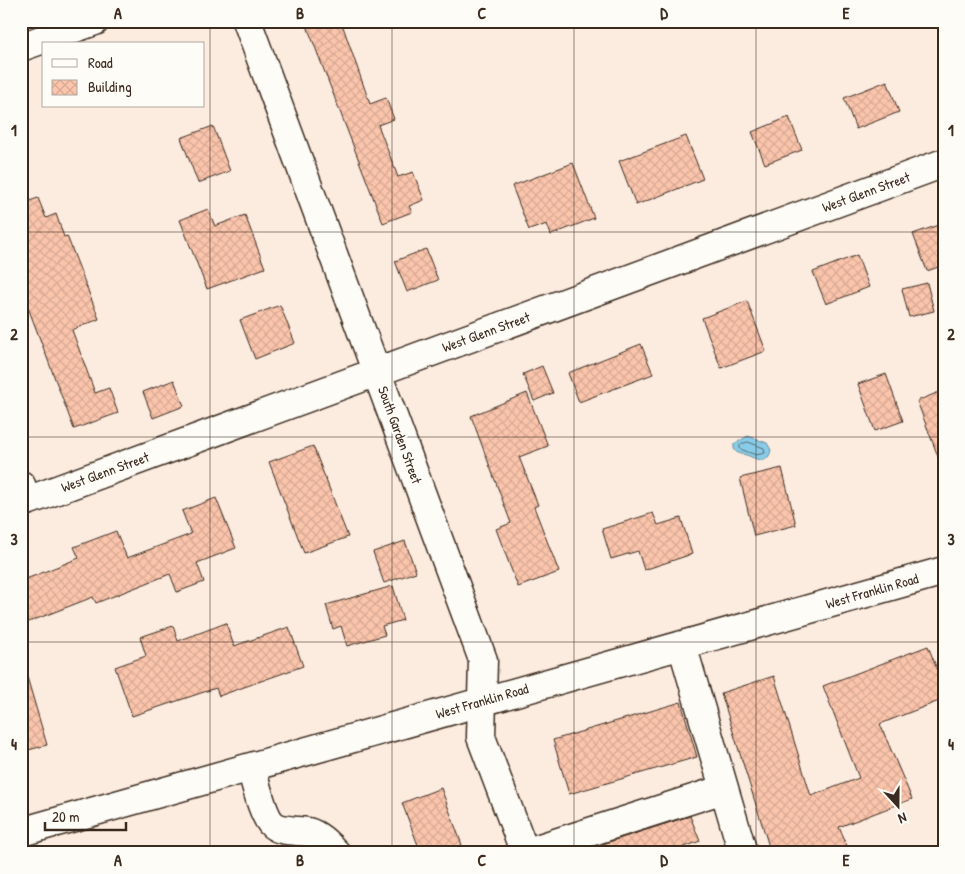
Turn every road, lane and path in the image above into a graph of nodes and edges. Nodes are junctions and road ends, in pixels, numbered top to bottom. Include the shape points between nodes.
1 (95, 21) edge
2 (247, 21) edge
3 (21, 47) edge
4 (944, 163) edge
5 (377, 372) junction
6 (24, 493) edge
7 (944, 571) edge
8 (682, 645) junction
9 (482, 701) junction
10 (250, 767) junction
11 (724, 789) junction
12 (26, 839) edge
13 (336, 853) edge
14 (525, 853) edge
15 (743, 853) edge

1 - 3 street
2 - 5 street, South Garden Street
4 - 5 street, West Glenn Street
5 - 6 street, West Glenn Street
5 - 9 street, South Garden Street via 483,660
7 - 8 street, West Franklin Road
8 - 9 street, West Franklin Road
8 - 11 street
9 - 10 street, West Franklin Road
9 - 14 street, South Garden Street via 481,737
10 - 12 street, West Franklin Road
10 - 13 street via 268,818 274,826 308,832
11 - 14 street
11 - 15 street

